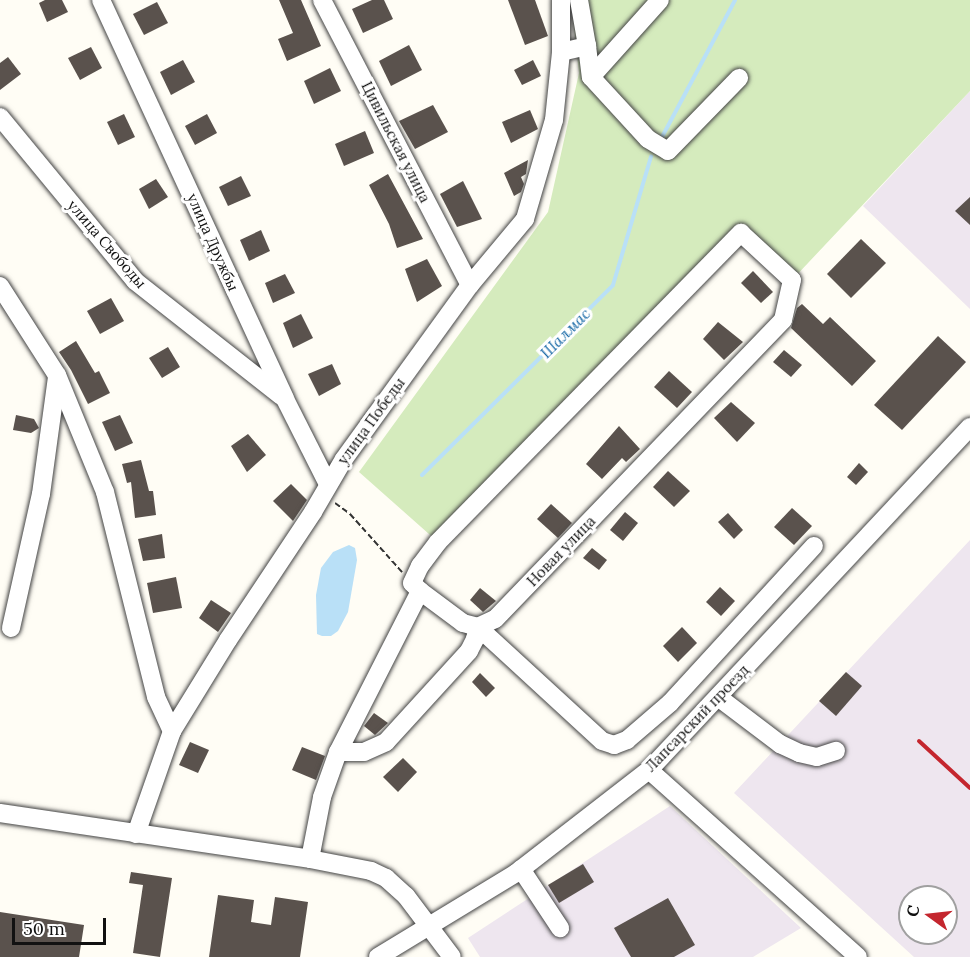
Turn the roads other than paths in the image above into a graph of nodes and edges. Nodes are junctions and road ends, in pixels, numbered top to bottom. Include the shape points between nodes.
1 (100, 0) edge
2 (322, 0) edge
3 (561, 0) edge
4 (579, 0) edge
5 (660, 0) edge
6 (587, 46) junction
7 (561, 52) junction
8 (591, 77) junction
9 (739, 78) dead end
10 (0, 117) edge
11 (470, 285) junction
12 (0, 286) edge
13 (57, 375) junction
14 (285, 399) junction
15 (970, 427) edge
16 (325, 489) junction
17 (814, 546) dead end
18 (416, 587) junction
19 (478, 627) junction
20 (11, 628) dead end
21 (717, 697) junction
22 (172, 731) junction
23 (836, 751) dead end
24 (338, 752) junction
25 (649, 770) junction
26 (0, 813) edge
27 (136, 834) junction
28 (310, 859) junction
29 (521, 869) junction
30 (430, 925) junction
31 (560, 928) dead end
32 (378, 957) edge
33 (452, 957) edge
34 (858, 957) edge

1 - 14 street, улица Дружбы
2 - 11 street, Цивильская улица
3 - 7 street, улица Победы
4 - 6 street
5 - 8 street
6 - 7 street
6 - 8 street
7 - 11 street, улица Победы via 554,120 525,219
8 - 9 street via 648,139 668,151
10 - 14 street, улица Свободы via 135,281
11 - 16 street, улица Победы
12 - 13 street
13 - 20 street via 41,494
13 - 22 street via 105,492 156,697
14 - 16 street, улица Дружбы
15 - 21 street, Лапсарский проезд
16 - 22 street, улица Победы
17 - 19 street via 670,703 627,740 614,745 602,741
18 - 19 street via 464,623
18 - 19 street, Новая улица via 420,566 438,542 741,234 792,280 783,320 495,619
18 - 24 street
19 - 24 street via 469,651 386,742 364,752
21 - 23 street via 780,744 799,753 817,757
21 - 25 street, Лапсарский проезд
22 - 27 street, улица Победы
24 - 28 street via 322,796
25 - 29 street, Лапсарский проезд
25 - 34 street
26 - 27 street
27 - 28 street
28 - 30 street via 372,871 386,878
29 - 30 street, Лапсарский проезд
29 - 31 street
30 - 32 street, Лапсарский проезд
30 - 33 street

